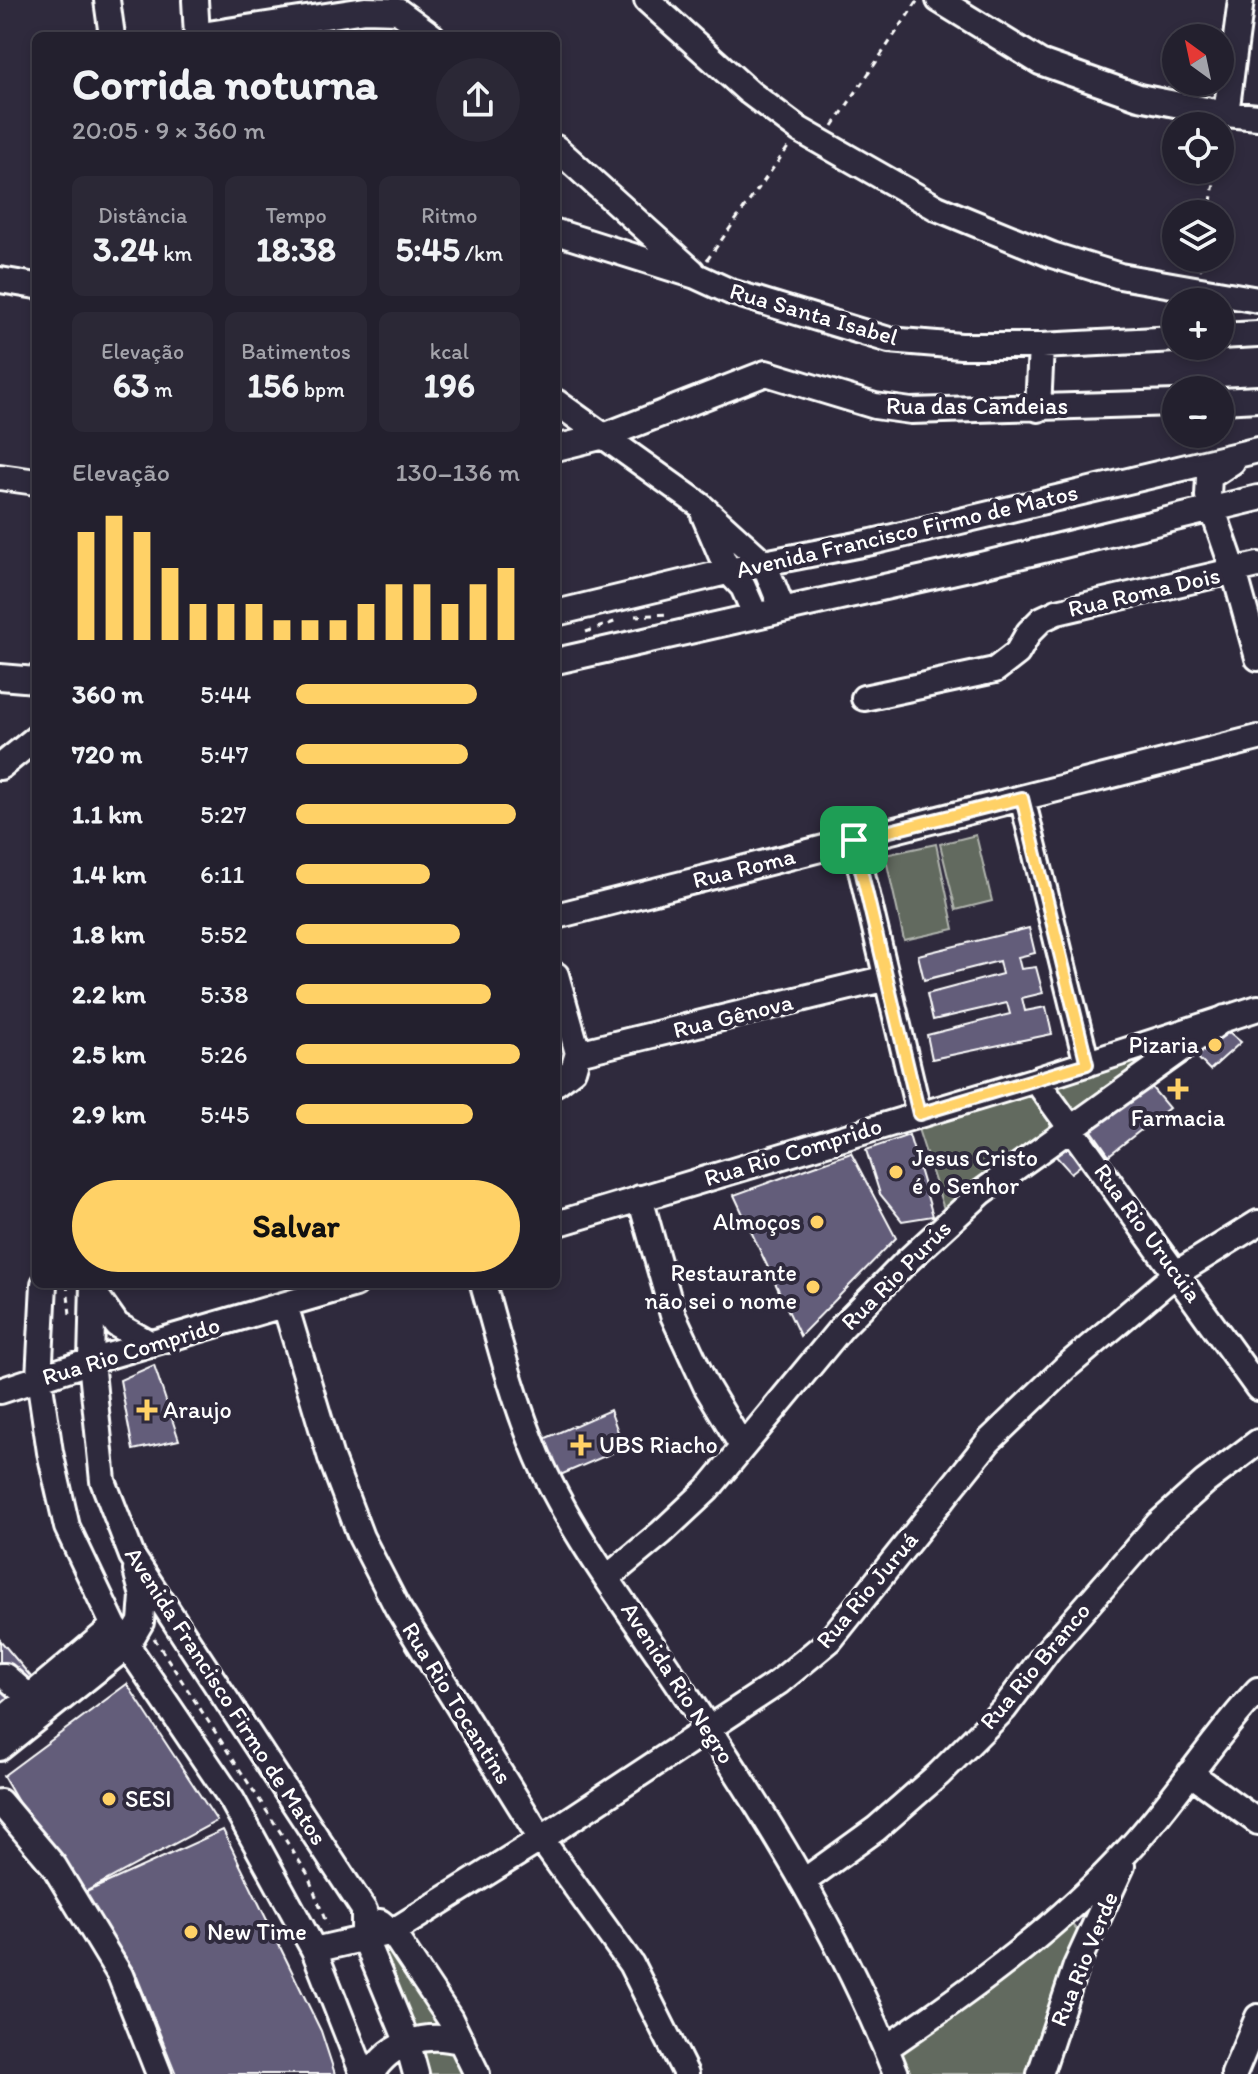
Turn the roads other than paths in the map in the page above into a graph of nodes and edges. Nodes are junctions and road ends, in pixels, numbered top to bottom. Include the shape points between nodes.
1 (107, 0) edge
2 (195, 0) edge
3 (647, 0) edge
4 (939, 0) edge
5 (1241, 0) edge
6 (111, 32) edge
7 (196, 32) edge
8 (222, 32) edge
9 (427, 32) edge
10 (1216, 112) edge
11 (1226, 112) edge
12 (1234, 115) edge
13 (1258, 117) edge
14 (560, 152) edge
15 (560, 233) edge
16 (696, 276) junction
17 (0, 280) edge
18 (32, 285) edge
19 (1258, 300) edge
20 (1258, 334) edge
21 (1234, 335) edge
22 (1162, 340) edge
23 (1041, 346) junction
24 (1258, 399) edge
25 (1234, 400) edge
26 (1162, 404) edge
27 (560, 405) edge
28 (1038, 409) junction
29 (604, 436) junction
30 (560, 447) edge
31 (1258, 451) edge
32 (0, 477) edge
33 (32, 481) edge
34 (1258, 498) edge
35 (700, 505) junction
36 (1213, 509) junction
37 (764, 563) junction
38 (1258, 565) edge
39 (728, 571) junction
40 (1234, 571) junction
41 (782, 608) junction
42 (560, 612) edge
43 (755, 614) junction
44 (1258, 658) edge
45 (560, 660) edge
46 (0, 677) edge
47 (32, 680) edge
48 (864, 698) dead end
49 (1258, 738) edge
50 (32, 741) edge
51 (0, 767) edge
52 (1022, 798) junction
53 (854, 840) junction
54 (560, 915) edge
55 (887, 978) junction
56 (560, 989) edge
57 (1258, 1008) edge
58 (1225, 1018) junction
59 (578, 1053) junction
60 (1087, 1064) junction
61 (560, 1080) edge
62 (1036, 1080) junction
63 (919, 1114) junction
64 (1071, 1126) junction
65 (640, 1198) junction
66 (560, 1223) edge
67 (1258, 1223) edge
68 (1177, 1273) junction
69 (44, 1288) edge
70 (93, 1288) edge
71 (342, 1288) edge
72 (484, 1288) edge
73 (285, 1305) junction
74 (151, 1344) junction
75 (91, 1361) junction
76 (39, 1378) junction
77 (1258, 1388) edge
78 (0, 1391) edge
79 (1258, 1442) edge
80 (742, 1446) junction
81 (132, 1556) junction
82 (608, 1577) junction
83 (114, 1626) junction
84 (127, 1646) junction
85 (0, 1676) edge
86 (1258, 1690) edge
87 (29, 1697) junction
88 (0, 1722) edge
89 (709, 1729) junction
90 (0, 1748) edge
91 (1190, 1773) junction
92 (0, 1802) edge
93 (1258, 1822) edge
94 (541, 1839) junction
95 (1132, 1846) junction
96 (804, 1881) junction
97 (364, 1910) junction
98 (1067, 1912) junction
99 (1092, 1927) junction
100 (392, 1932) junction
101 (364, 1937) junction
102 (314, 1950) junction
103 (1258, 2017) edge
104 (407, 2041) junction
105 (462, 2042) junction
106 (886, 2048) junction
107 (159, 2074) edge
108 (363, 2074) edge
109 (371, 2074) edge
110 (416, 2074) edge
111 (477, 2074) edge
112 (686, 2074) edge
113 (896, 2074) edge
114 (1040, 2074) edge
115 (1234, 2074) edge

1 - 6 street
2 - 7 street
3 - 19 street via 749,92 811,136 937,208 1052,255 1120,276
4 - 10 street via 1040,62 1139,97
5 - 11 street
8 - 9 street via 365,10 398,11
12 - 13 street
14 - 16 street
15 - 16 street, Rua Santa Isabel
16 - 23 street, Rua Santa Isabel via 731,292 889,340
17 - 18 street
20 - 21 street
22 - 23 street, Rua Santa Isabel
23 - 28 street
24 - 25 street
26 - 28 street, Rua das Candeias
27 - 29 street
28 - 29 street, Rua das Candeias via 911,411 875,406 766,373
29 - 30 street, Rua das Candeias
29 - 35 street
31 - 36 street via 1209,477
31 - 37 street, Avenida Francisco Firmo de Matos
32 - 33 street
34 - 36 street, Avenida Francisco Firmo de Matos
35 - 37 street
35 - 39 street
36 - 40 street
36 - 41 street, Avenida Francisco Firmo de Matos
37 - 39 street, Avenida Francisco Firmo de Matos
37 - 41 street
38 - 40 street, Rua Roma Dois
39 - 42 street, Avenida Francisco Firmo de Matos
39 - 43 street via 743,587
40 - 44 street
40 - 48 street, Rua Roma Dois via 1057,612 1042,619 1017,653 995,670
41 - 43 street, Avenida Francisco Firmo de Matos
43 - 45 street, Avenida Francisco Firmo de Matos
46 - 47 street
49 - 52 street, Rua Roma
50 - 51 street
52 - 53 street, Rua Roma
52 - 60 street
53 - 54 street, Rua Roma
53 - 55 street
55 - 59 street, Rua Gênova
55 - 63 street
56 - 59 street
57 - 58 street, Rua Rio Comprido
58 - 60 street, Rua Rio Comprido
58 - 64 street, Rua Rio Purús
59 - 61 street via 573,1070
60 - 62 street, Rua Rio Comprido
62 - 63 street, Rua Rio Comprido
62 - 64 street, Rua Rio Urucúia
63 - 65 street, Rua Rio Comprido
64 - 68 street, Rua Rio Urucúia
64 - 80 street, Rua Rio Purús via 982,1192 905,1263 842,1327
65 - 66 street, Rua Rio Comprido
65 - 80 street via 673,1315
67 - 68 street, Rua Rio Juruá
68 - 77 street, Rua Rio Urucúia
68 - 89 street, Rua Rio Juruá via 989,1441 830,1640
69 - 76 street, Avenida Francisco Firmo de Matos
70 - 74 street via 117,1325
70 - 75 street, Avenida Francisco Firmo de Matos
71 - 73 street, Rua Rio Comprido
72 - 82 street, Avenida Rio Negro via 538,1458
73 - 74 street, Rua Rio Comprido
73 - 94 street, Rua Rio Tocantins via 361,1537 397,1607
74 - 75 street, Rua Rio Comprido
75 - 76 street, Rua Rio Comprido
75 - 81 street, Avenida Francisco Firmo de Matos via 103,1481
76 - 78 street, Rua Rio Comprido
76 - 83 street, Avenida Francisco Firmo de Matos via 67,1527
79 - 96 street, Rua Rio Branco via 1158,1524 1004,1709 939,1774
80 - 82 street, Rua Rio Purús via 708,1489
81 - 84 street via 143,1596 141,1622
81 - 97 street, Avenida Francisco Firmo de Matos
82 - 89 street, Avenida Rio Negro
83 - 84 street, Avenida Francisco Firmo de Matos
83 - 87 street
84 - 90 street
84 - 102 street, Avenida Francisco Firmo de Matos via 232,1800
85 - 87 street
86 - 91 street, Rua Rio Verde
87 - 88 street
89 - 94 street, Rua Rio Juruá
89 - 96 street, Avenida Rio Negro
91 - 93 street
91 - 95 street, Rua Rio Verde
92 - 107 street via 54,1866 120,1975
94 - 100 street, Rua Rio Juruá
94 - 112 street, Rua Rio Tocantins via 631,1964
95 - 98 street, Rua Rio Verde
95 - 99 street, Rua Rio Verde
96 - 106 street, Avenida Rio Negro
97 - 100 street, Avenida Francisco Firmo de Matos
97 - 101 street
98 - 99 street via 1082,1914
98 - 106 street, Rua Rio Verde via 994,1973
99 - 114 street, Rua Rio Verde
100 - 101 street
100 - 105 street, Avenida Francisco Firmo de Matos
101 - 102 street
101 - 104 street
102 - 108 street, Avenida Francisco Firmo de Matos
103 - 115 street
104 - 105 street
104 - 109 street via 381,2058
104 - 110 street
105 - 111 street, Avenida Francisco Firmo de Matos
106 - 113 street, Avenida Rio Negro

